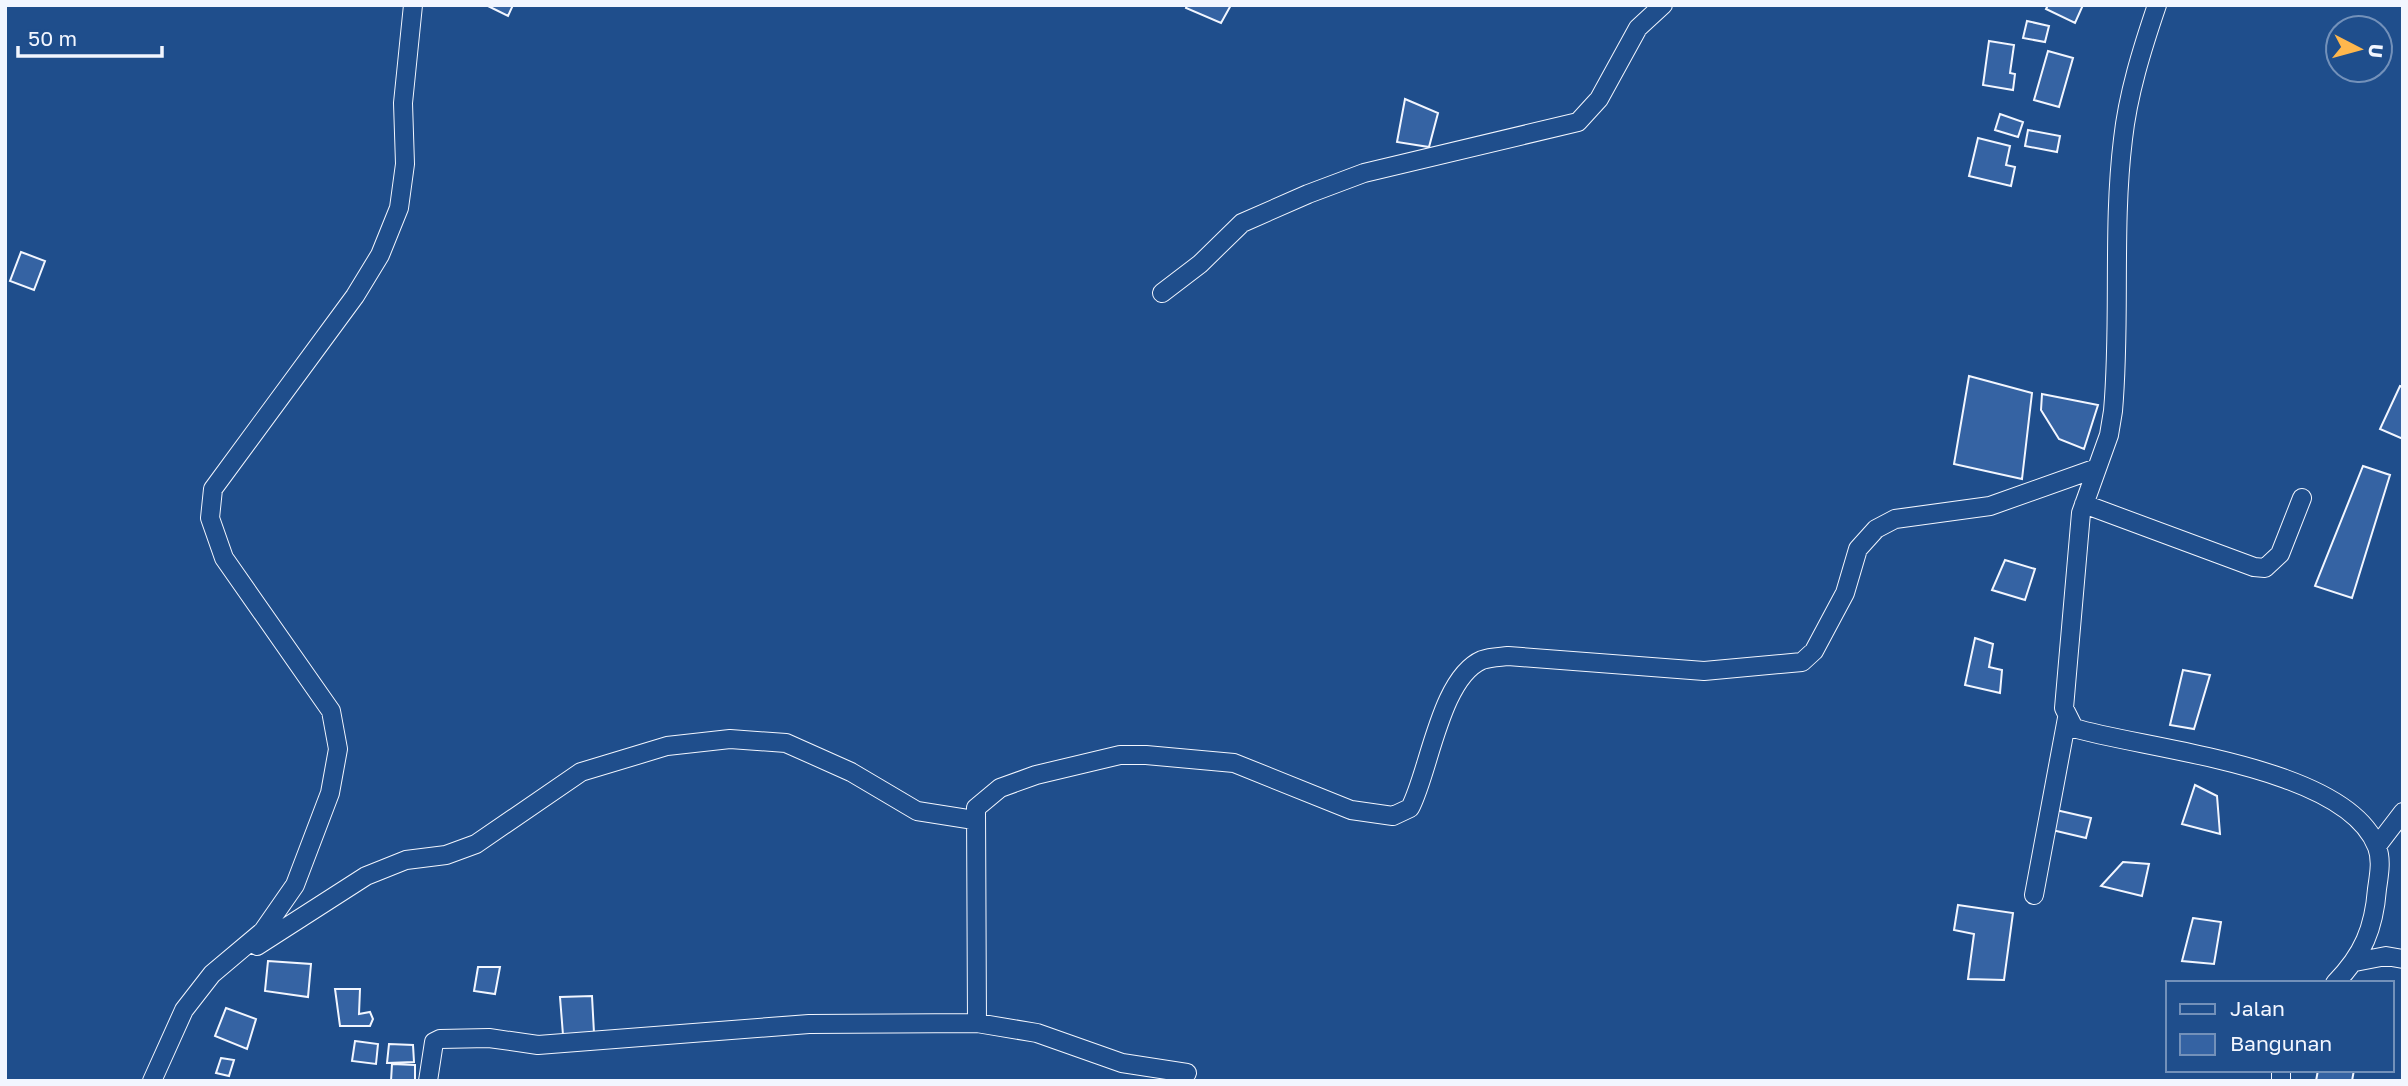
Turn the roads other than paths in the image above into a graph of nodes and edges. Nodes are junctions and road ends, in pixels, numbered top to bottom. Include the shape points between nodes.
1 (413, 5) edge
2 (1663, 5) edge
3 (2157, 5) edge
4 (1162, 293) dead end
5 (2098, 468) junction
6 (2302, 498) dead end
7 (2084, 503) junction
8 (2067, 718) junction
9 (2403, 813) edge
10 (974, 820) junction
11 (2377, 846) junction
12 (2034, 895) dead end
13 (236, 956) junction
14 (2403, 959) edge
15 (2356, 962) junction
16 (2337, 981) edge
17 (977, 1023) junction
18 (1187, 1073) dead end
19 (152, 1081) edge
20 (428, 1081) edge

1 - 13 street via 403,103 405,164 399,208 380,255 213,489 210,518 224,558 331,711 338,750 330,793 295,885 263,931
2 - 4 street via 1638,28 1598,99 1578,121 1364,173 1308,194 1242,223
3 - 5 street via 2136,73 2123,138 2116,382 2109,435
5 - 7 street
5 - 10 street via 1990,506 1895,519 1876,529 1858,550 1845,593 1814,651 1802,662 1704,671 1508,656 1481,661 1462,677 1430,742 1410,808 1393,816 1351,810 1234,762 1120,755 1000,788 976,808
6 - 7 street via 2280,554 2265,568
7 - 8 street via 2064,708
8 - 11 street via 2074,728 2092,733 2271,771 2302,784 2350,815
8 - 12 street
9 - 11 street
10 - 13 street via 916,811 851,772 786,744 730,739 667,746 581,772 475,844 446,855 406,860 366,876 251,951
10 - 17 street
11 - 15 street via 2377,894
13 - 19 street via 212,974 184,1010
14 - 15 street via 2386,956
15 - 16 street
17 - 18 street via 1037,1033 1122,1063
17 - 20 street via 809,1024 538,1045 489,1038 440,1040 431,1048

